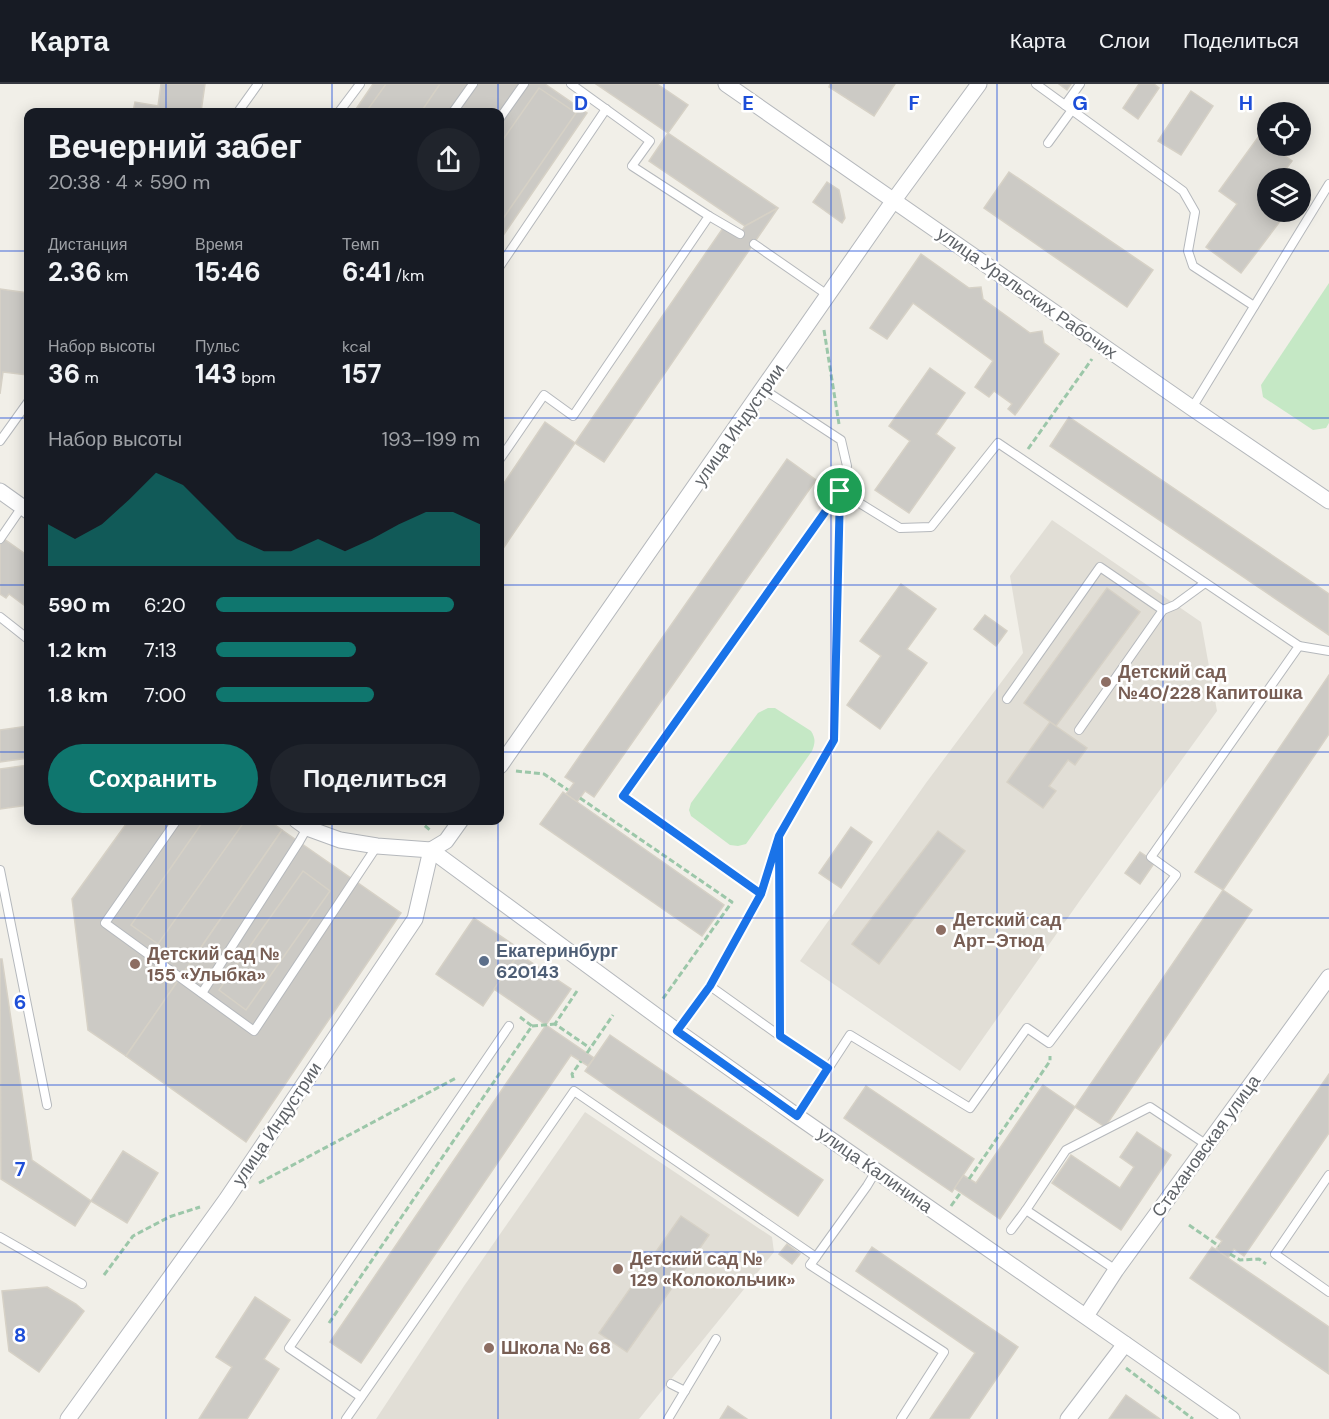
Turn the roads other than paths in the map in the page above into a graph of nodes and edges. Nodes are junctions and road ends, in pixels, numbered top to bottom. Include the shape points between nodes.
1 (258, 84) edge
2 (360, 84) edge
3 (473, 84) edge
4 (524, 84) edge
5 (571, 84) edge
6 (726, 84) edge
7 (979, 84) edge
8 (1036, 84) edge
9 (1080, 84) edge
10 (241, 108) edge
11 (342, 108) edge
12 (456, 108) edge
13 (1068, 108) junction
14 (606, 109) junction
15 (504, 112) edge
16 (1048, 143) dead end
17 (1329, 183) edge
18 (894, 200) junction
19 (709, 216) junction
20 (740, 234) dead end
21 (754, 244) dead end
22 (504, 260) edge
23 (824, 301) junction
24 (1254, 306) junction
25 (763, 389) junction
26 (24, 408) edge
27 (1192, 408) junction
28 (0, 441) edge
29 (504, 453) edge
30 (0, 491) edge
31 (840, 491) junction
32 (1329, 501) edge
33 (24, 508) edge
34 (24, 510) edge
35 (0, 539) edge
36 (1205, 583) junction
37 (1163, 610) junction
38 (0, 617) edge
39 (24, 636) edge
40 (1299, 646) junction
41 (1329, 651) edge
42 (1007, 699) dead end
43 (1079, 730) dead end
44 (505, 768) edge
45 (174, 825) edge
46 (301, 825) edge
47 (303, 825) edge
48 (457, 825) edge
49 (377, 846) junction
50 (431, 850) junction
51 (0, 870) edge
52 (1329, 977) edge
53 (710, 986) junction
54 (202, 993) junction
55 (509, 1026) dead end
56 (677, 1031) junction
57 (828, 1068) junction
58 (47, 1105) dead end
59 (797, 1116) junction
60 (1207, 1145) junction
61 (876, 1171) junction
62 (1329, 1175) edge
63 (1026, 1210) junction
64 (1011, 1230) dead end
65 (0, 1237) edge
66 (816, 1257) junction
67 (1116, 1270) junction
68 (82, 1284) dead end
69 (1329, 1292) edge
70 (1086, 1316) junction
71 (716, 1339) dead end
72 (1125, 1344) junction
73 (671, 1384) dead end
74 (685, 1390) junction
75 (361, 1397) junction
76 (68, 1419) edge
77 (346, 1419) edge
78 (668, 1419) edge
79 (901, 1419) edge
80 (1068, 1419) edge
81 (1232, 1419) edge

1 - 10 lane
2 - 11 lane
3 - 12 lane
4 - 15 lane
5 - 14 lane
6 - 18 street, улица Уральских Рабочих
7 - 18 street, улица Индустрии
8 - 13 lane
9 - 13 lane
13 - 16 lane
13 - 24 lane via 1183,191 1195,212 1188,251 1193,266
14 - 19 lane via 650,141 632,166
14 - 22 lane
17 - 24 lane
18 - 23 street, улица Индустрии
18 - 27 street, улица Уральских Рабочих
19 - 20 lane
19 - 29 lane via 573,416 544,395
21 - 23 lane
23 - 25 street, улица Индустрии
24 - 27 lane
25 - 31 lane via 841,440 847,466
25 - 44 street, улица Индустрии
26 - 28 lane
27 - 32 street, улица Уральских Рабочих
30 - 33 street
31 - 36 lane via 900,528 931,527 998,444
31 - 53 lane via 623,796 761,894
34 - 35 lane
36 - 37 lane
36 - 40 lane
37 - 42 lane via 1100,567
37 - 43 lane
38 - 39 lane
40 - 41 lane
40 - 57 lane via 1151,857 1176,875 1049,1043 1027,1028 970,1108 850,1035
45 - 54 lane via 105,923
46 - 54 lane via 300,842
47 - 49 street via 340,840
48 - 50 street via 446,841
49 - 50 street
49 - 54 lane via 254,1032
50 - 56 street, улица Калинина
50 - 76 street, улица Индустрии via 415,919 226,1200
51 - 58 lane
52 - 60 street, Стахановская улица
53 - 56 lane
53 - 57 lane
55 - 75 lane via 289,1348
56 - 59 street, улица Калинина
57 - 59 lane
59 - 61 street, улица Калинина
60 - 63 lane via 1150,1107 1066,1150
60 - 67 street, Стахановская улица
61 - 66 lane
61 - 70 street, улица Калинина
62 - 69 lane via 1275,1254
63 - 64 lane
63 - 67 lane
65 - 68 lane
66 - 75 lane via 574,1091
66 - 79 lane via 810,1265 944,1352
67 - 70 street, Стахановская улица
70 - 72 street, улица Калинина
71 - 74 lane
72 - 80 street
72 - 81 street, улица Калинина
73 - 74 lane
74 - 78 lane
75 - 77 lane

